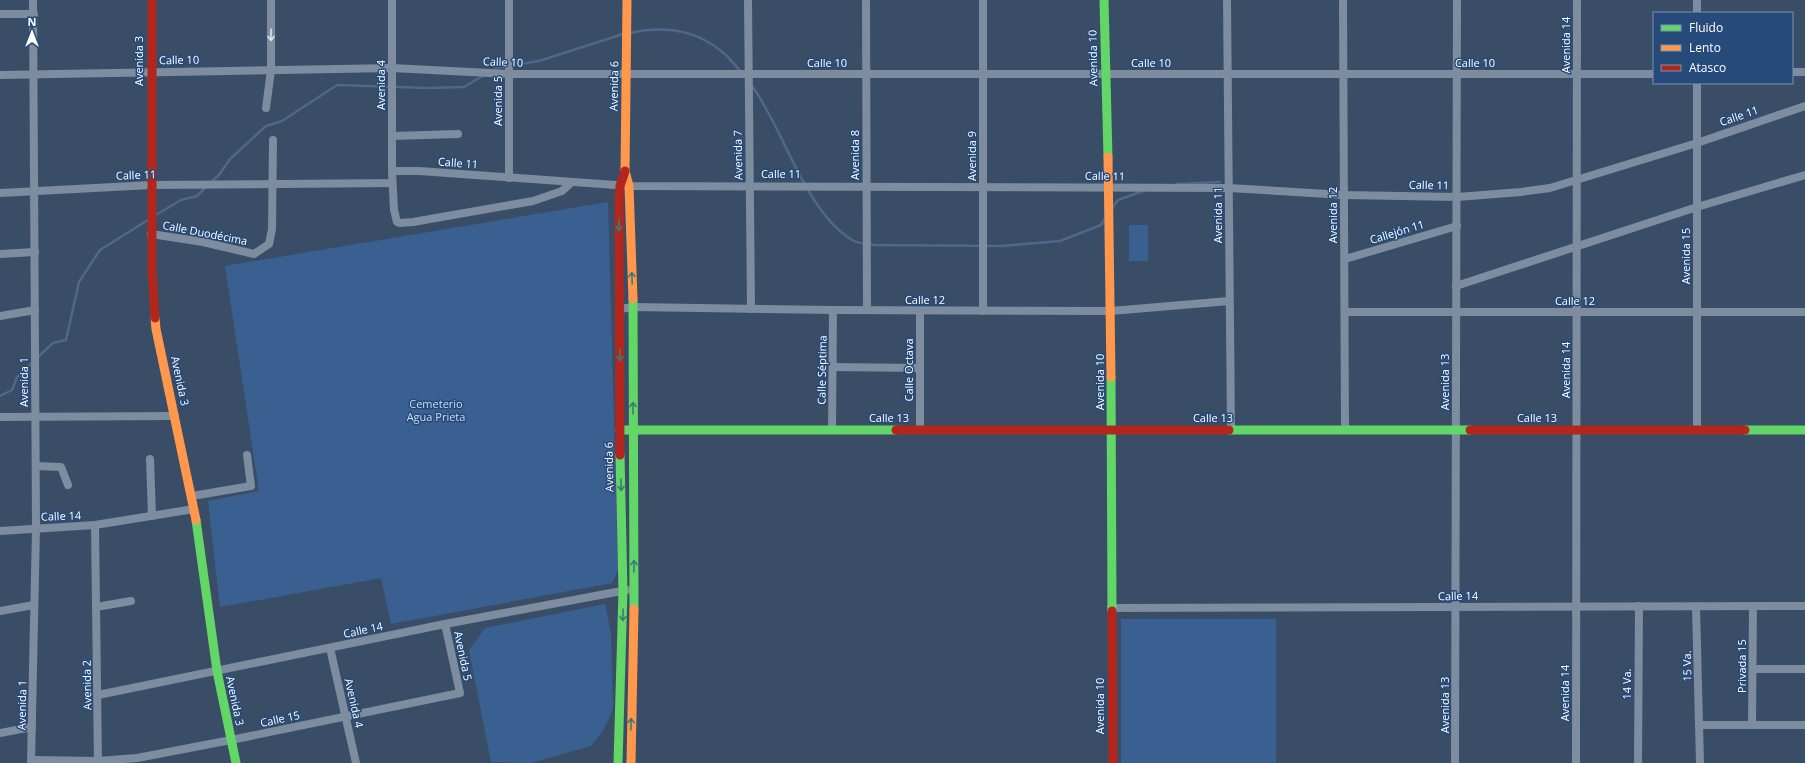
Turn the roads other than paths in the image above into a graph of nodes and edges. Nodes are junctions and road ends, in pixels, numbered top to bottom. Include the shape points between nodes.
1 (33, 0) edge
2 (152, 0) edge
3 (272, 0) edge
4 (392, 0) edge
5 (509, 0) edge
6 (627, 0) edge
7 (748, 0) edge
8 (866, 0) edge
9 (983, 0) edge
10 (1104, 0) edge
11 (1227, 0) edge
12 (1343, 0) edge
13 (1457, 0) edge
14 (1577, 0) edge
15 (1696, 0) edge
16 (1696, 12) edge
17 (1, 14) edge
18 (34, 14) junction
19 (271, 70) junction
20 (392, 71) junction
21 (151, 72) junction
22 (1793, 72) edge
23 (1805, 72) edge
24 (626, 73) junction
25 (509, 74) junction
26 (748, 74) junction
27 (866, 74) junction
28 (983, 74) junction
29 (1105, 74) junction
30 (1228, 74) junction
31 (1344, 74) junction
32 (1457, 74) junction
33 (1577, 74) junction
34 (1653, 74) edge
35 (0, 75) edge
36 (34, 75) junction
37 (1697, 84) edge
38 (1805, 106) edge
39 (266, 108) dead end
40 (458, 134) dead end
41 (392, 136) junction
42 (273, 140) dead end
43 (1697, 143) junction
44 (392, 171) junction
45 (1805, 175) edge
46 (509, 178) junction
47 (1577, 180) junction
48 (392, 183) junction
49 (571, 183) junction
50 (150, 185) junction
51 (749, 185) junction
52 (271, 186) junction
53 (624, 186) junction
54 (866, 186) junction
55 (1109, 187) junction
56 (983, 188) junction
57 (1229, 188) junction
58 (35, 191) junction
59 (0, 193) edge
60 (1344, 195) junction
61 (1457, 197) junction
62 (1697, 207) junction
63 (1457, 226) junction
64 (151, 229) junction
65 (1577, 248) junction
66 (35, 252) junction
67 (0, 254) edge
68 (1344, 259) junction
69 (1456, 286) junction
70 (1229, 301) junction
71 (633, 307) junction
72 (620, 309) junction
73 (751, 309) junction
74 (35, 310) junction
75 (833, 310) junction
76 (867, 310) junction
77 (920, 311) junction
78 (983, 311) junction
79 (1111, 311) junction
80 (1345, 312) junction
81 (1457, 312) junction
82 (1577, 312) junction
83 (1697, 312) junction
84 (1805, 312) edge
85 (0, 316) edge
86 (833, 367) junction
87 (920, 368) junction
88 (35, 415) junction
89 (175, 416) junction
90 (0, 417) edge
91 (620, 430) junction
92 (633, 430) junction
93 (832, 430) junction
94 (920, 430) junction
95 (1112, 430) junction
96 (1231, 430) junction
97 (1345, 430) junction
98 (1457, 430) junction
99 (1577, 430) junction
100 (1697, 430) junction
101 (1805, 430) edge
102 (248, 455) dead end
103 (150, 459) dead end
104 (36, 466) junction
105 (68, 485) dead end
106 (192, 496) junction
107 (194, 509) junction
108 (152, 516) junction
109 (95, 525) junction
110 (36, 528) junction
111 (0, 531) edge
112 (634, 589) junction
113 (623, 591) junction
114 (131, 601) dead end
115 (34, 605) junction
116 (1576, 605) junction
117 (1639, 606) junction
118 (1696, 606) junction
119 (1753, 606) junction
120 (1805, 606) edge
121 (96, 607) junction
122 (1456, 607) junction
123 (1111, 608) junction
124 (0, 611) edge
125 (445, 624) junction
126 (330, 648) junction
127 (1752, 668) junction
128 (1805, 668) edge
129 (217, 671) junction
130 (460, 693) joint
131 (98, 694) junction
132 (346, 716) junction
133 (1699, 725) junction
134 (1752, 725) junction
135 (1805, 725) edge
136 (32, 726) junction
137 (0, 733) edge
138 (231, 740) junction
139 (32, 762) edge
140 (98, 762) edge
141 (236, 763) edge
142 (356, 763) edge
143 (618, 763) edge
144 (631, 763) edge
145 (1113, 763) edge
146 (1455, 763) edge
147 (1576, 763) edge
148 (1638, 763) edge
149 (1700, 763) edge

1 - 18 street, Avenida 1
2 - 21 main road, Avenida 3
3 -> 19 street
4 - 20 street, Avenida 4
5 - 25 street, Avenida 5
6 - 24 main road, Avenida 6
7 - 26 street, Avenida 7
8 - 27 street, Avenida 8
9 - 28 street, Avenida 9
10 - 29 main road, Avenida 10
11 - 30 street, Avenida 11
12 - 31 street, Avenida 12
13 - 32 street, Avenida 13
14 - 33 street, Avenida 14
15 - 16 street
17 - 18 street
18 - 36 street, Avenida 1
19 - 20 street, Calle 10
19 - 21 street, Calle 10
19 - 39 street
20 - 25 street, Calle 10
20 - 41 street, Avenida 4
21 - 36 street, Calle 10
21 - 50 main road, Avenida 3
22 - 23 street
24 - 25 street, Calle 10
24 - 26 street, Calle 10
24 - 53 main road, Avenida 6
25 - 46 street, Avenida 5
26 - 27 street, Calle 10
26 - 51 street, Avenida 7
27 - 28 street, Calle 10
27 - 54 street, Avenida 8
28 - 29 street, Calle 10
28 - 56 street, Avenida 9
29 - 30 street, Calle 10
29 - 55 main road, Avenida 10
30 - 31 street, Calle 10
30 - 57 street, Avenida 11
31 - 32 street, Calle 10
31 - 60 street, Avenida 12
32 - 33 street, Calle 10
32 - 61 street, Avenida 13
33 - 34 street, Calle 10
33 - 47 street, Avenida 14
35 - 36 street, Calle 10
36 - 58 street, Avenida 1
37 - 43 street, Avenida 15
38 - 43 street, Calle 11
40 - 41 street
41 - 44 street, Avenida 4
42 - 52 street
43 - 47 street, Calle 11
43 - 62 street, Avenida 15
44 - 46 street, Calle 11
44 - 48 street, Avenida 4
45 - 62 street
46 - 49 street, Calle 11
47 - 61 street, Calle 11 via 1550,188
47 - 65 street, Avenida 14
48 - 49 street, Avenida 4 via 394,218 400,223 533,201 562,191
48 - 52 street, Calle 11
49 - 53 street, Calle 11
50 - 52 street, Calle 11
50 - 58 street, Calle 11
50 - 64 main road, Avenida 3
51 - 53 street, Calle 11
51 - 54 street, Calle 11
51 - 73 street, Avenida 7
52 - 64 street, Calle Duodécima via 272,229 269,244 254,254
71 -> 53 main road, Avenida 6
53 -> 72 main road, Avenida 6
54 - 56 street, Calle 11
54 - 76 street, Avenida 8
55 - 56 street, Calle 11
55 - 57 street, Calle 11
55 - 79 main road, Avenida 10
56 - 78 street, Avenida 9
57 - 60 street, Calle 11
57 - 70 street, Avenida 11
58 - 59 street, Calle 11
58 - 66 street, Avenida 1
60 - 61 street, Calle 11
60 - 68 street, Avenida 12
61 - 63 street, Avenida 13
62 - 65 street
62 - 83 street, Avenida 15
63 - 68 street, Callejón 11
63 - 69 street, Avenida 13
64 - 89 main road, Avenida 3 via 156,329
65 - 69 street
65 - 82 street, Avenida 14
66 - 67 street
66 - 74 street, Avenida 1
68 - 80 street, Avenida 12
69 - 81 street, Avenida 13
70 - 79 street, Calle 12
70 - 96 street, Avenida 11
71 - 72 street, Calle 12
71 - 73 street, Calle 12
92 -> 71 main road, Avenida 6
72 -> 91 main road, Avenida 6
73 - 75 street, Calle 12
74 - 85 street
74 - 88 street, Avenida 1
75 - 76 street, Calle 12
75 - 86 street, Calle Séptima
76 - 77 street, Calle 12
77 - 78 street, Calle 12
77 - 87 street, Calle Octava
78 - 79 street, Calle 12
79 - 95 main road, Avenida 10
80 - 81 street, Calle 12
80 - 97 street, Avenida 12
81 - 82 street, Calle 12
81 - 98 street, Avenida 13
82 - 83 street, Calle 12
82 - 99 street, Avenida 14
83 - 84 street, Calle 12
83 - 100 street, Avenida 15
86 - 87 street
86 - 93 street, Calle Séptima
87 - 94 street, Calle Octava
88 - 89 street
88 - 90 street
88 - 104 street, Avenida 1
89 - 106 main road, Avenida 3
91 - 92 main road, Calle 13
91 -> 113 main road, Avenida 6
92 - 93 main road, Calle 13
112 -> 92 main road, Avenida 6
93 - 94 main road, Calle 13
94 - 95 main road, Calle 13
95 - 96 main road, Calle 13
95 - 123 main road, Avenida 10
96 - 97 main road, Calle 13
97 - 98 main road, Calle 13
98 - 99 main road, Calle 13
98 - 122 street, Avenida 13
99 - 100 main road, Calle 13
99 - 116 street, Avenida 14
100 - 101 main road, Calle 13
102 - 106 street via 251,486
103 - 108 street
104 - 105 street via 61,466
104 - 110 street, Avenida 1
106 - 107 main road, Avenida 3
107 - 108 street, Calle 14
107 - 129 main road, Avenida 3
108 - 109 street, Calle 14
109 - 110 street, Calle 14
109 - 121 street, Avenida 2
110 - 111 street, Calle 14
110 - 115 street, Avenida 1
112 - 113 street, Calle 14
144 -> 112 main road, Avenida 6
113 - 125 street, Calle 14
113 -> 143 main road, Avenida 6
114 - 121 street
115 - 124 street
115 - 136 street, Avenida 1
116 - 117 street, Calle 14
116 - 122 street, Calle 14
116 - 147 street, Avenida 14
117 - 118 street, Calle 14
117 - 148 street, 14 Va.
118 - 119 street, Calle 14
118 - 133 street, 15 Va.
119 - 120 street, Calle 14
119 - 127 street, Privada 15
121 - 131 street, Avenida 2
122 - 123 street, Calle 14
122 - 146 street, Avenida 13
123 - 145 main road, Avenida 10
125 - 126 street, Calle 14
125 - 130 street, Avenida 5
126 - 129 street, Calle 14
126 - 132 street, Avenida 4
127 - 128 street
127 - 134 street, Privada 15
129 - 131 street, Calle 14
129 - 138 main road, Avenida 3
130 - 132 street, Calle 15
131 - 140 street, Avenida 2
132 - 138 street, Calle 15
132 - 142 street, Avenida 4
133 - 134 street
133 - 149 street, 15 Va.
134 - 135 street
136 - 137 street
136 - 139 street, Avenida 1
138 - 140 street, Calle 15 via 137,758
138 - 141 main road, Avenida 3
139 - 140 street, Calle 15

